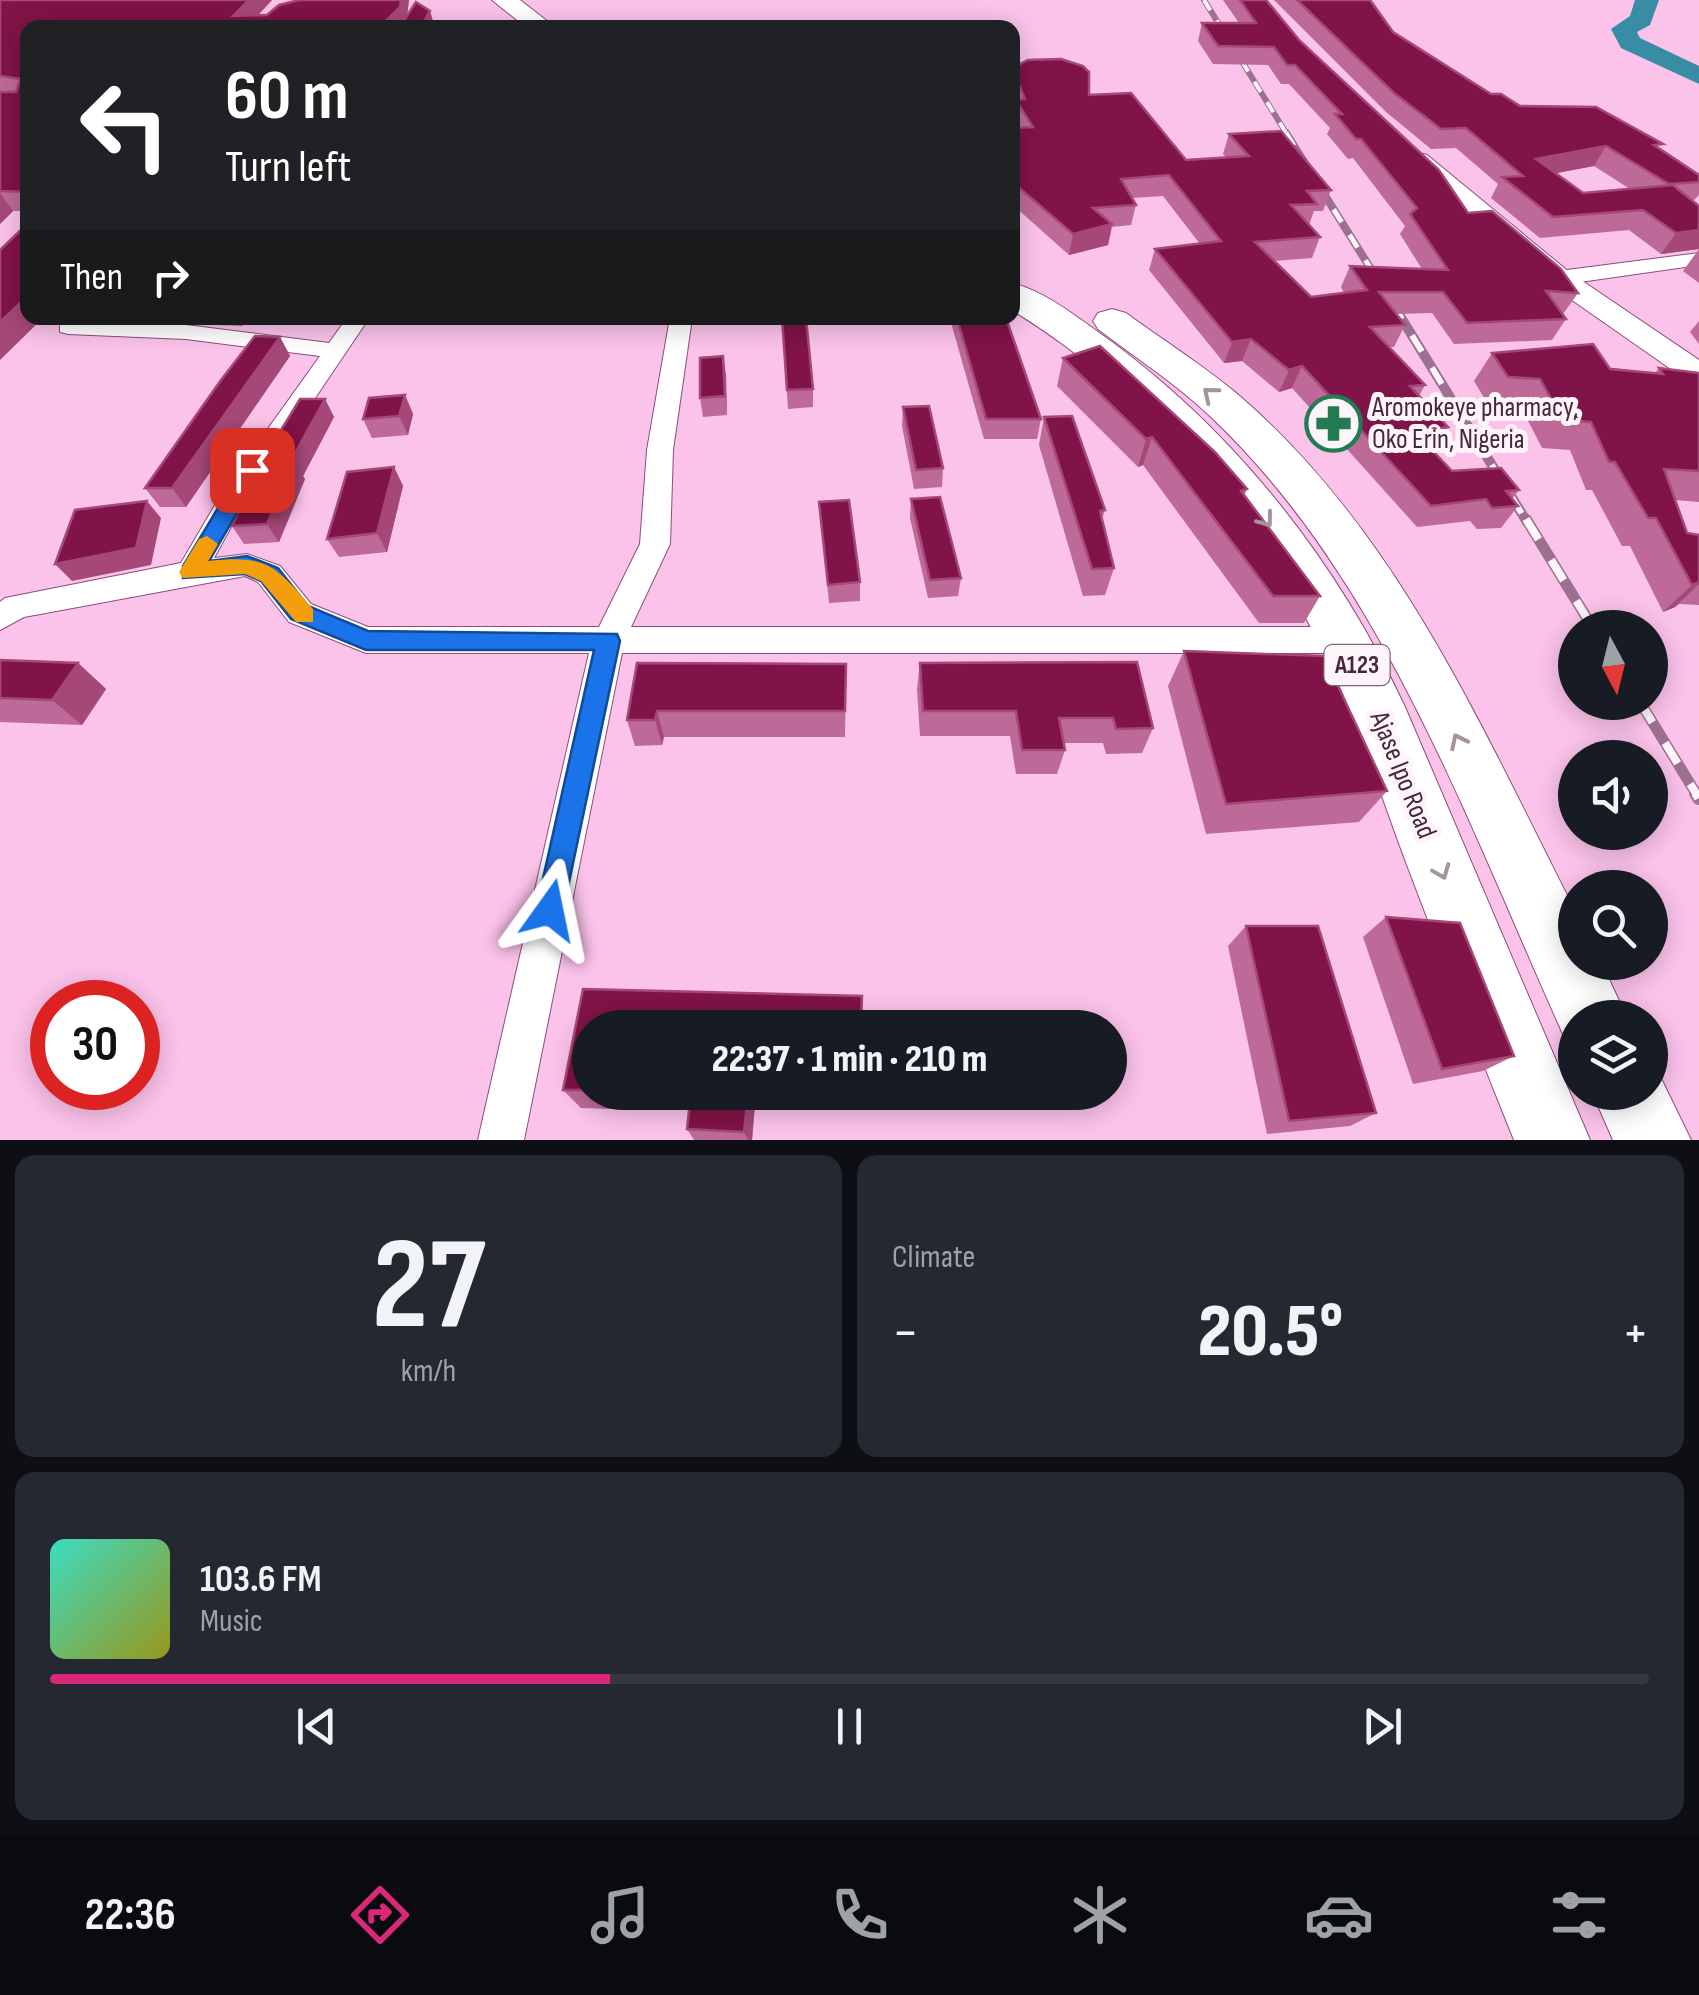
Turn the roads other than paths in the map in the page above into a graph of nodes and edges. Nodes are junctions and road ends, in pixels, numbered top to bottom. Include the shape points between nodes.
1 (504, 0) edge
2 (542, 0) edge
3 (533, 20) edge
4 (570, 20) dead end
5 (1397, 138) edge
6 (1699, 259) edge
7 (1020, 265) edge
8 (1559, 278) junction
9 (1020, 299) edge
10 (352, 325) edge
11 (680, 325) edge
12 (68, 327) dead end
13 (331, 350) junction
14 (1699, 374) edge
15 (191, 572) junction
16 (0, 618) edge
17 (1345, 640) junction
18 (608, 641) junction
19 (1583, 1000) edge
20 (1638, 1110) edge
21 (501, 1140) edge
22 (1552, 1140) edge
23 (1652, 1140) edge

1 - 3 highway
2 - 4 highway
5 - 8 street
6 - 8 street
19 -> 7 highway, A123 via 1412,645 1320,508 1228,408 1154,350
8 - 14 street
9 -> 17 highway, Ajase Ipo Road / A123 via 1139,382 1205,446 1272,528
10 - 13 street
11 - 18 street via 660,450 656,544
12 - 13 street via 186,332
13 - 15 street
15 - 16 street via 16,607
15 - 18 street via 247,565 270,574 300,613 366,640
17 - 18 street
17 -> 22 highway, Ajase Ipo Road / A123
18 - 21 street
20 - 23 highway

